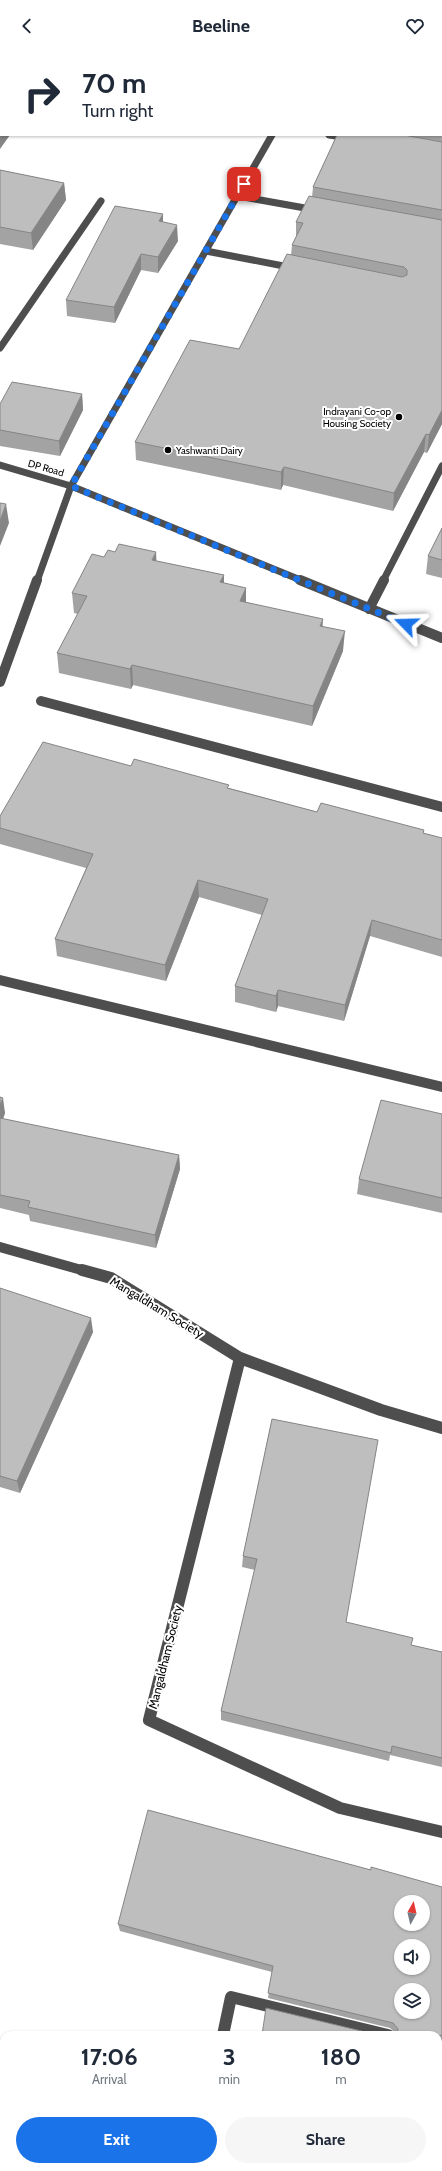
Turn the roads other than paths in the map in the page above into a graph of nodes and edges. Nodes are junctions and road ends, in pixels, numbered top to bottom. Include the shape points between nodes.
1 (271, 136) edge
2 (335, 136) edge
3 (359, 140) edge
4 (238, 196) junction
5 (101, 201) dead end
6 (325, 212) edge
7 (206, 251) junction
8 (302, 270) edge
9 (0, 348) edge
10 (0, 465) edge
11 (442, 466) edge
12 (71, 486) junction
13 (369, 609) junction
14 (442, 638) edge
15 (0, 682) edge
16 (41, 701) dead end
17 (442, 807) edge
18 (0, 980) edge
19 (442, 1087) edge
20 (0, 1247) edge
21 (240, 1358) junction
22 (442, 1428) edge
23 (442, 1832) edge
24 (224, 2031) edge
25 (371, 2031) edge

1 - 4 street
2 - 3 street
4 - 6 street
4 - 7 street
5 - 9 street
7 - 8 street
7 - 12 street
10 - 12 street, DP Road
11 - 13 street
12 - 13 street, DP Road
12 - 15 street
13 - 14 street, DP Road
16 - 17 street
18 - 19 street
20 - 21 street, Mangaldham Society via 110,1278
21 - 22 street, Mangaldham Society via 381,1410
21 - 23 street, Mangaldham Society via 149,1720 340,1808
24 - 25 street via 230,1997

